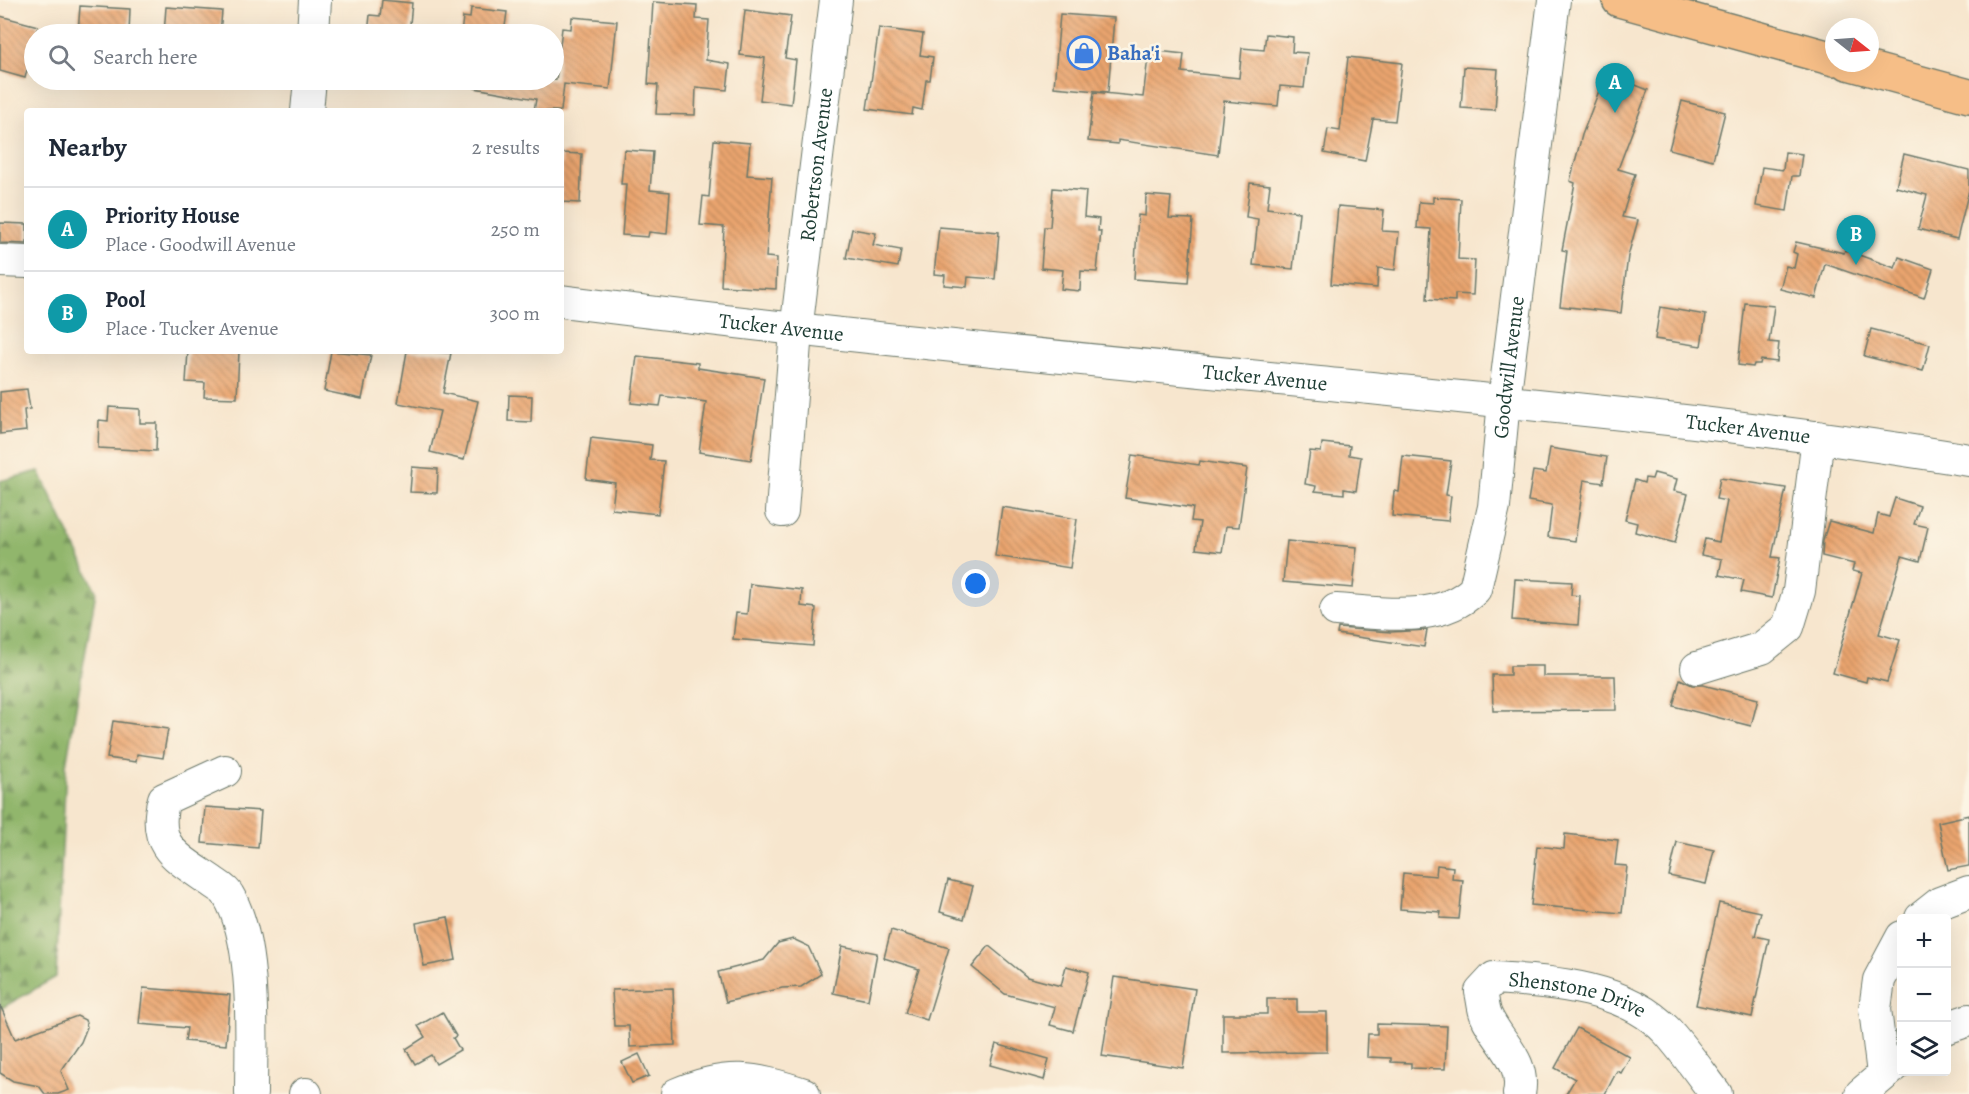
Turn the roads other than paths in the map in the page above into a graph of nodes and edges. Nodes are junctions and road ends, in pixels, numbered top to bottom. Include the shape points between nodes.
1 (315, 0) edge
2 (836, 0) edge
3 (1554, 0) edge
4 (1619, 0) edge
5 (314, 24) edge
6 (1825, 57) edge
7 (1879, 71) edge
8 (309, 90) edge
9 (1969, 96) edge
10 (307, 108) edge
11 (0, 261) edge
12 (24, 262) edge
13 (564, 301) edge
14 (796, 331) junction
15 (1503, 401) junction
16 (1818, 437) junction
17 (1969, 460) edge
18 (782, 511) dead end
19 (1336, 610) dead end
20 (1697, 668) dead end
21 (225, 771) dead end
22 (1969, 892) edge
23 (1926, 914) edge
24 (1897, 947) edge
25 (1969, 1020) edge
26 (1951, 1027) edge
27 (1882, 1076) edge
28 (251, 1094) edge
29 (677, 1094) edge
30 (804, 1094) edge
31 (1519, 1094) edge
32 (1716, 1094) edge

1 - 5 street
2 - 14 street, Robertson Avenue
3 - 15 street, Goodwill Avenue
4 - 6 main road
7 - 9 main road
8 - 10 street
11 - 12 street
13 - 14 street, Tucker Avenue
14 - 15 street, Tucker Avenue
14 - 18 street, Robertson Avenue
15 - 16 street, Tucker Avenue
15 - 19 street, Goodwill Avenue via 1494,507 1476,589 1444,607 1411,615
16 - 17 street, Tucker Avenue
16 - 20 street via 1799,591 1788,627 1762,648
21 - 28 street via 164,799 160,830 175,855 228,893 238,919 251,1004
22 - 23 street via 1940,903
24 - 27 street via 1879,980 1875,1009
25 - 26 street
29 - 30 street via 699,1084 733,1078 762,1080
31 - 32 street, Shenstone Drive via 1522,1081 1517,1062 1486,1015 1481,992 1494,978 1594,990 1639,1009 1666,1030

